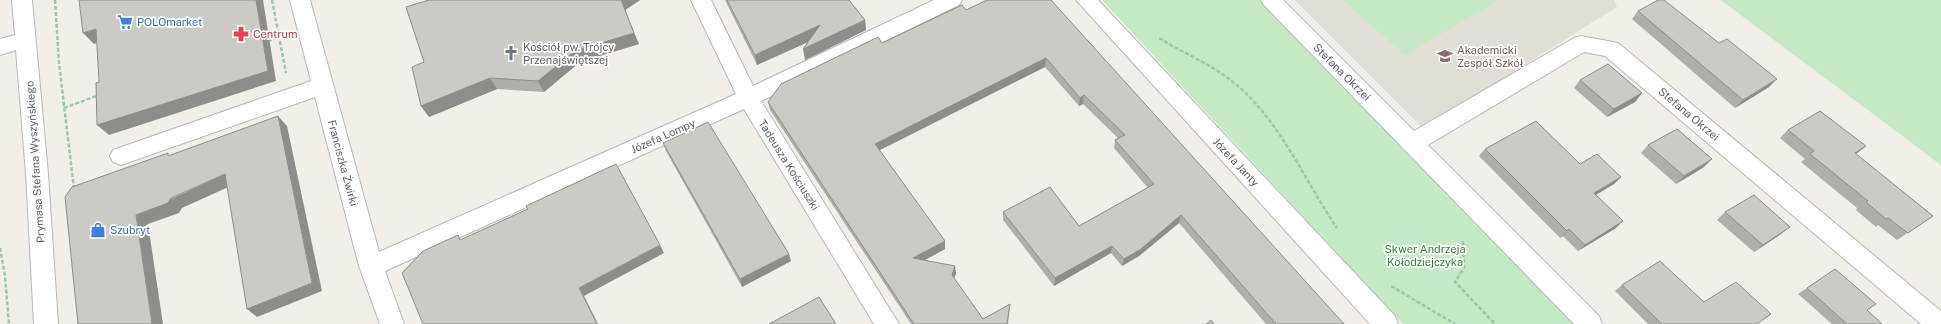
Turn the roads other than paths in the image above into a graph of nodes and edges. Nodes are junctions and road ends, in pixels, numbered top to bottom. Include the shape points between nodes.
1 (22, 0) edge
2 (300, 0) edge
3 (701, 0) edge
4 (952, 0) edge
5 (1086, 0) edge
6 (1271, 0) edge
7 (26, 38) junction
8 (0, 47) edge
9 (322, 86) junction
10 (748, 98) junction
11 (1413, 143) junction
12 (122, 156) dead end
13 (371, 266) junction
14 (46, 324) edge
15 (392, 324) edge
16 (887, 324) edge
17 (1386, 324) edge
18 (1590, 324) edge
19 (1939, 324) edge

1 - 7 street, Prymasa Stefana Wyszyńskiego
2 - 9 street, Franciszka Żwirki
3 - 10 street, Tadeusza Kościuszki
4 - 10 street, Józefa Lompy
5 - 17 street, Józefa Janty
6 - 11 street, Stefana Okrzei
7 - 8 street
7 - 14 street, Prymasa Stefana Wyszyńskiego
9 - 12 street
9 - 13 street, Franciszka Żwirki
10 - 13 street, Józefa Lompy
10 - 16 street, Tadeusza Kościuszki
11 - 18 street, Stefana Okrzei
11 - 19 street, Stefana Okrzei via 1581,44 1611,49
13 - 15 street, Franciszka Żwirki

